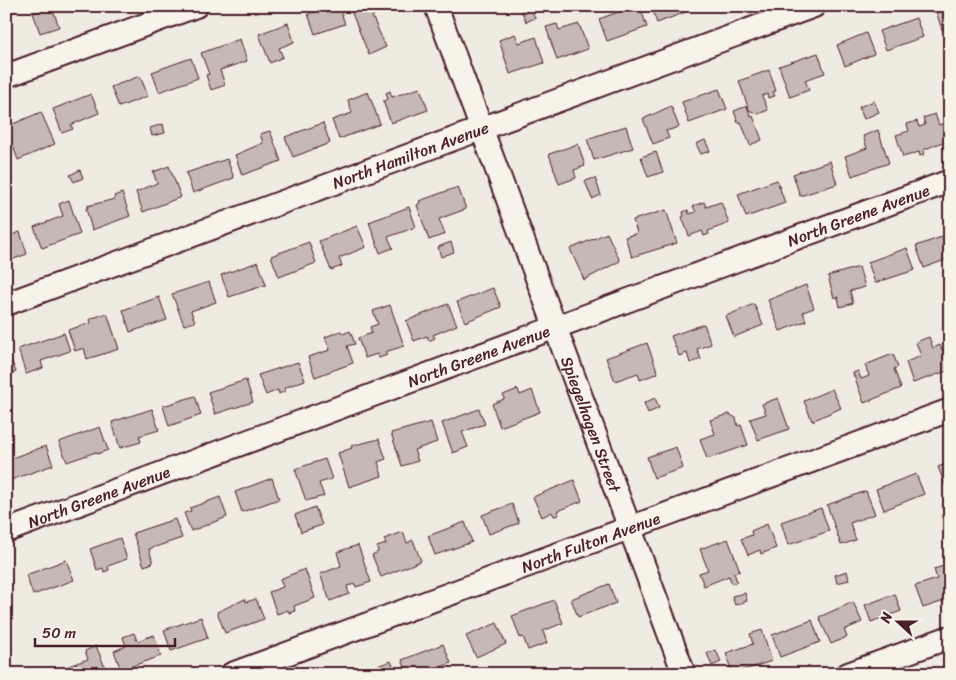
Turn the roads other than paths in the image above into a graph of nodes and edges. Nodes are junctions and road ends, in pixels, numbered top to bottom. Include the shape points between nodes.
1 (196, 6) edge
2 (436, 6) edge
3 (814, 6) edge
4 (6, 76) edge
5 (481, 128) junction
6 (950, 181) edge
7 (6, 304) edge
8 (556, 328) junction
9 (950, 410) edge
10 (630, 528) junction
11 (6, 531) edge
12 (950, 637) edge
13 (232, 674) edge
14 (684, 674) edge
15 (848, 674) edge

1 - 4 street
2 - 5 street, Spiegelhagen Street
3 - 5 street, North Hamilton Avenue
5 - 7 street, North Hamilton Avenue
5 - 8 street, Spiegelhagen Street
6 - 8 street, North Greene Avenue
8 - 10 street, Spiegelhagen Street
8 - 11 street, North Greene Avenue
9 - 10 street, North Fulton Avenue
10 - 13 street, North Fulton Avenue
10 - 14 street, Spiegelhagen Street
12 - 15 street

